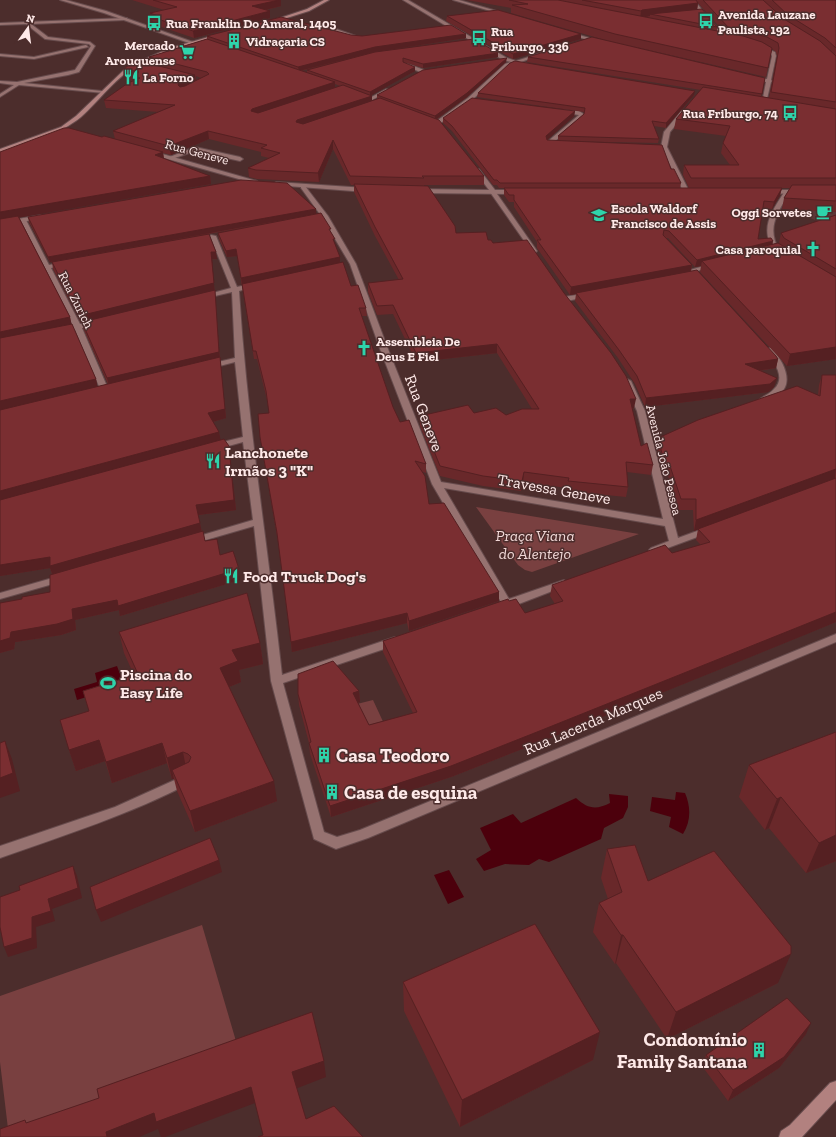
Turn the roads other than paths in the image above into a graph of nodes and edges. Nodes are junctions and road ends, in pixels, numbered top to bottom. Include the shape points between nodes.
1 (62, 0) edge
2 (324, 0) edge
3 (405, 0) edge
4 (455, 0) edge
5 (692, 0) edge
6 (704, 13) junction
7 (697, 14) edge
8 (509, 16) edge
9 (126, 19) junction
10 (0, 20) edge
11 (270, 22) edge
12 (27, 23) junction
13 (0, 24) edge
14 (11, 24) junction
15 (451, 27) junction
16 (444, 28) edge
17 (336, 30) edge
18 (561, 30) edge
19 (224, 34) edge
20 (717, 37) edge
21 (362, 38) edge
22 (591, 39) junction
23 (199, 40) junction
24 (475, 40) junction
25 (468, 41) edge
26 (191, 42) junction
27 (207, 42) edge
28 (577, 43) edge
29 (606, 43) edge
30 (93, 44) junction
31 (757, 46) edge
32 (548, 52) edge
33 (0, 55) edge
34 (505, 59) junction
35 (493, 61) edge
36 (512, 62) junction
37 (136, 64) junction
38 (406, 64) edge
39 (144, 66) edge
40 (530, 66) edge
41 (428, 70) edge
42 (747, 76) edge
43 (770, 81) junction
44 (0, 82) edge
45 (16, 84) junction
46 (391, 88) edge
47 (102, 92) junction
48 (0, 96) edge
49 (364, 97) edge
50 (470, 99) junction
51 (370, 100) junction
52 (478, 100) edge
53 (376, 102) edge
54 (757, 102) edge
55 (764, 104) junction
56 (772, 105) edge
57 (686, 109) edge
58 (555, 110) edge
59 (429, 121) edge
60 (63, 128) junction
61 (70, 130) edge
62 (567, 144) edge
63 (657, 147) edge
64 (664, 147) junction
65 (0, 151) edge
66 (145, 151) edge
67 (170, 158) junction
68 (240, 160) dead end
69 (471, 162) edge
70 (256, 182) junction
71 (235, 183) edge
72 (263, 183) edge
73 (271, 184) edge
74 (303, 187) junction
75 (374, 190) edge
76 (408, 191) edge
77 (679, 191) edge
78 (686, 191) junction
79 (694, 191) edge
80 (493, 192) junction
81 (524, 192) edge
82 (764, 192) edge
83 (787, 192) junction
84 (810, 192) edge
85 (44, 216) edge
86 (23, 220) junction
87 (0, 224) edge
88 (213, 236) dead end
89 (777, 251) junction
90 (770, 253) edge
91 (536, 255) edge
92 (784, 256) edge
93 (68, 263) edge
94 (724, 263) edge
95 (46, 267) junction
96 (692, 271) edge
97 (264, 283) edge
98 (235, 290) junction
99 (598, 293) edge
100 (196, 298) edge
101 (567, 299) edge
102 (106, 320) edge
103 (78, 328) junction
104 (50, 334) edge
105 (761, 342) edge
106 (239, 359) junction
107 (202, 368) edge
108 (622, 373) edge
109 (105, 391) edge
110 (752, 404) edge
111 (247, 438) junction
112 (202, 451) edge
113 (437, 484) junction
114 (258, 522) junction
115 (667, 523) junction
116 (721, 526) edge
117 (674, 543) junction
118 (182, 544) edge
119 (645, 554) edge
120 (76, 574) edge
121 (572, 580) edge
122 (0, 596) edge
123 (507, 604) junction
124 (492, 609) edge
125 (836, 638) edge
126 (403, 639) edge
127 (277, 681) junction
128 (188, 779) edge
129 (0, 852) edge
130 (836, 1089) edge
131 (787, 1137) edge

1 - 9 street
2 - 11 main road via 309,10
3 - 15 street
4 - 8 street
5 - 6 street
6 - 7 street
6 - 20 street via 727,39
9 - 12 street
9 - 26 street
10 - 14 street
12 - 14 street
12 - 30 street via 47,38
13 - 14 street
15 - 16 street
15 - 24 street
17 - 21 street
18 - 22 street
19 - 23 main road
22 - 28 street
22 - 29 street
23 - 26 main road
23 - 27 street
24 - 25 street
24 - 34 street
26 - 37 main road
30 - 33 street via 38,57
30 - 45 street via 77,71
31 - 43 street via 773,53
32 - 36 street
34 - 35 street
34 - 36 street
36 - 40 street
36 - 50 street via 501,69
37 - 39 street
37 - 47 main road
38 - 41 street via 420,72
42 - 43 street
43 - 55 street
44 - 45 street
45 - 47 street
45 - 48 street
46 - 51 street
47 - 60 main road via 78,117
49 - 51 street
50 - 52 street
50 - 59 street via 439,125
51 - 53 street
54 - 55 street
55 - 56 street
57 - 64 street via 665,134
58 - 62 street via 582,115 549,143
60 - 61 street
60 - 65 main road
63 - 64 street
64 - 78 street
66 - 67 street, Rua Geneve
67 - 68 street via 195,149
67 - 70 street, Rua Geneve
69 - 80 street
70 - 71 street
70 - 72 street
73 - 74 street
74 - 75 street
74 - 113 street, Rua Geneve via 321,217 344,247
76 - 80 street
77 - 78 street
78 - 79 street
80 - 81 street
80 - 91 street
82 - 83 street
83 - 84 street
83 - 89 street via 775,213 769,231 770,239
85 - 86 street
86 - 87 street
86 - 95 street, Rua Zurich
88 - 98 street, Rua Lacerda Marques
89 - 90 street
89 - 92 street
93 - 95 street
94 - 96 street
95 - 103 street, Rua Zurich
97 - 98 street
98 - 100 street
98 - 106 street, Rua Lacerda Marques
99 - 101 street
102 - 103 street
103 - 104 street
103 - 109 street, Rua Zurich
105 - 110 street via 781,365 783,381 773,396
106 - 107 street
106 - 111 street, Rua Lacerda Marques
108 - 115 street, Avenida João Pessoa via 652,440
111 - 112 street
111 - 114 street, Rua Lacerda Marques
113 - 115 street, Travessa Geneve
113 - 123 street, Rua Geneve
114 - 118 street
114 - 127 street, Rua Lacerda Marques
115 - 117 street, Avenida João Pessoa
116 - 117 street
117 - 119 street
120 - 122 street
121 - 123 street
123 - 124 street
125 - 127 street, Rua Lacerda Marques via 336,843 319,835
126 - 127 street
128 - 129 street via 121,811
130 - 131 main road via 796,1131

